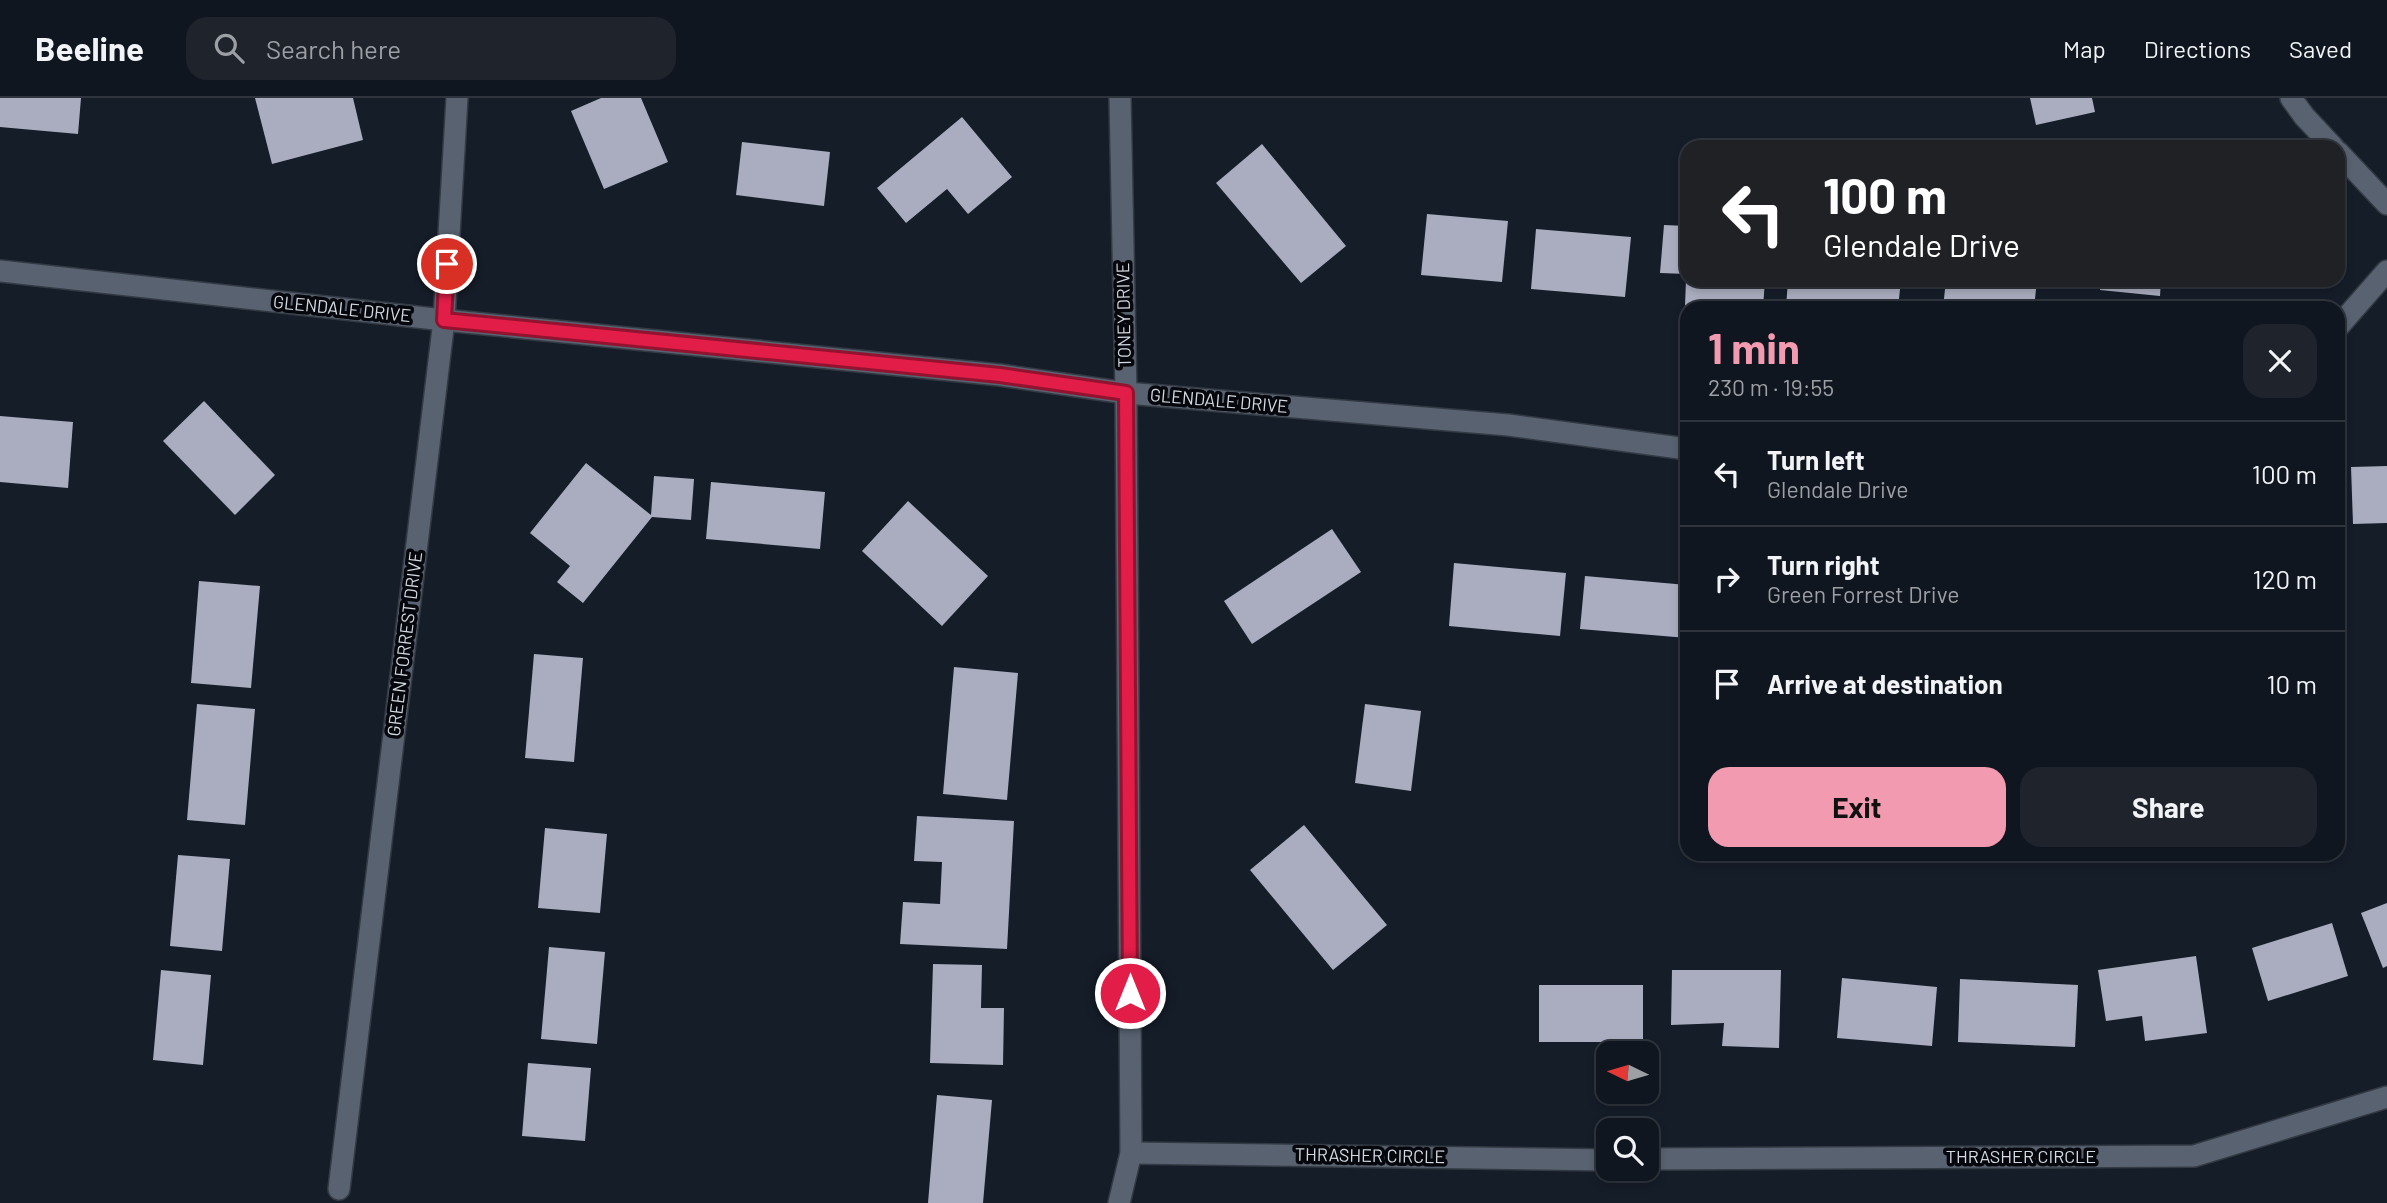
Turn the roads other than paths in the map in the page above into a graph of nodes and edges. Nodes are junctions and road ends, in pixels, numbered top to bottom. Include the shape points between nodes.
1 (457, 98) edge
2 (1120, 98) edge
3 (2291, 98) edge
4 (2326, 140) edge
5 (2345, 159) edge
6 (2387, 204) edge
7 (0, 271) edge
8 (2387, 271) edge
9 (2345, 319) edge
10 (444, 320) junction
11 (1126, 393) junction
12 (1680, 448) edge
13 (2387, 1097) edge
14 (1131, 1153) junction
15 (1659, 1159) edge
16 (1596, 1160) edge
17 (339, 1189) dead end
18 (1119, 1203) edge

1 - 10 street, GREEN FORREST DRIVE
2 - 11 street, TONEY DRIVE
3 - 4 street
5 - 6 street
7 - 10 street, GLENDALE DRIVE
8 - 9 street
10 - 11 street, GLENDALE DRIVE via 1000,375
10 - 17 street, GREEN FORREST DRIVE
11 - 12 street, GLENDALE DRIVE via 1508,425
11 - 14 street, TONEY DRIVE
13 - 15 street, THRASHER CIRCLE via 2194,1156
14 - 16 street, THRASHER CIRCLE
14 - 18 street, TONEY DRIVE

